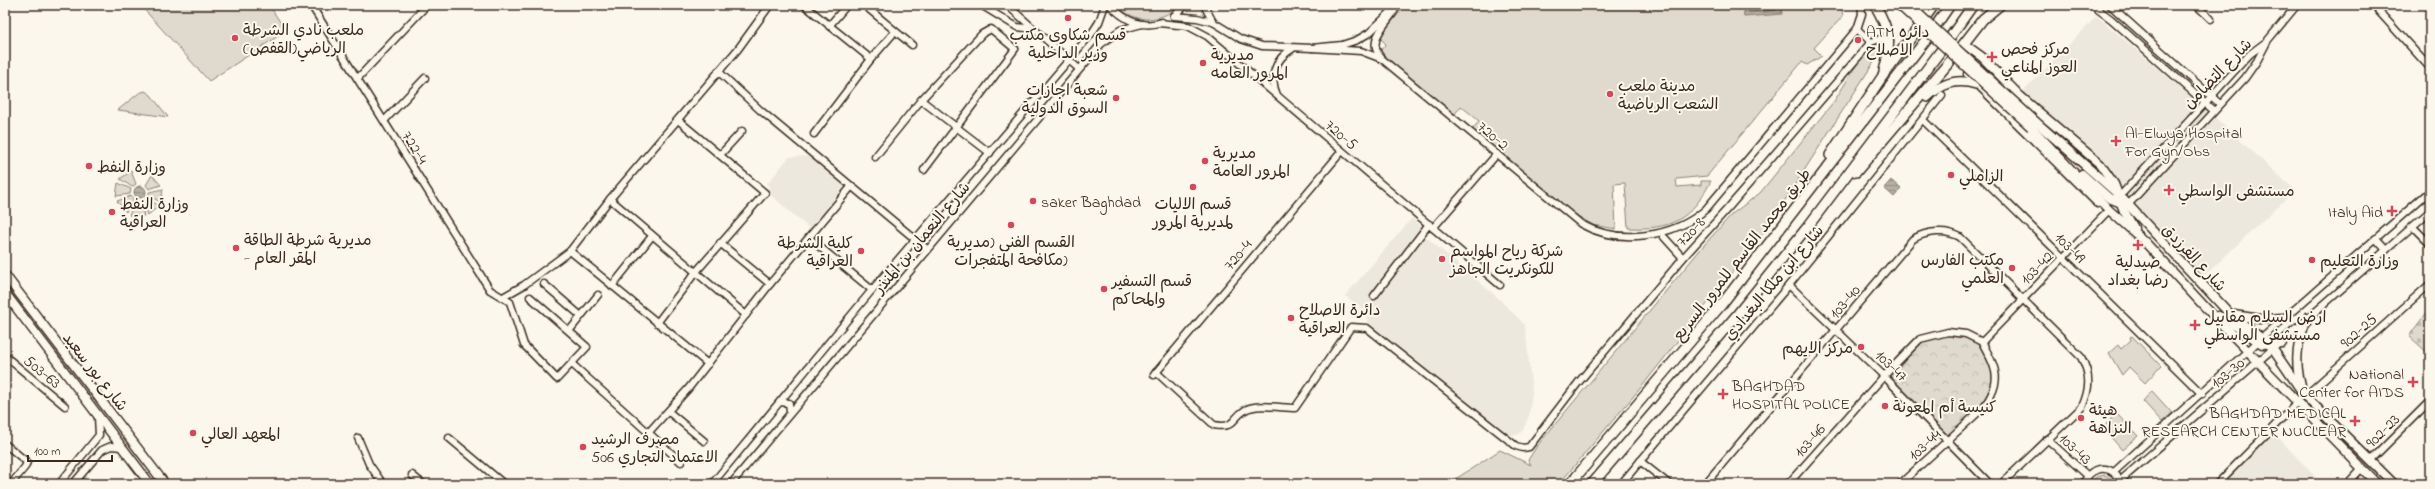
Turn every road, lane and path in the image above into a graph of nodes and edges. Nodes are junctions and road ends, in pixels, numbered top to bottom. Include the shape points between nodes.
1 (311, 5) edge
2 (427, 5) edge
3 (770, 5) edge
4 (804, 5) edge
5 (846, 5) edge
6 (864, 5) edge
7 (981, 5) edge
8 (1007, 5) edge
9 (1105, 5) edge
10 (1110, 5) edge
11 (1186, 5) edge
12 (1204, 5) edge
13 (1861, 5) edge
14 (1875, 5) edge
15 (1899, 5) edge
16 (1909, 5) edge
17 (1934, 5) edge
18 (1950, 5) edge
19 (1973, 5) edge
20 (2000, 5) edge
21 (2092, 5) edge
22 (2110, 5) edge
23 (2196, 5) edge
24 (2297, 5) edge
25 (2373, 5) edge
26 (1397, 6) edge
27 (1927, 15) dead end
28 (1174, 16) junction
29 (2211, 19) dead end
30 (1213, 22) junction
31 (1159, 23) junction
32 (1142, 24) junction
33 (1937, 24) dead end
34 (830, 26) junction
35 (1918, 28) dead end
36 (1034, 29) junction
37 (1856, 29) junction
38 (892, 35) dead end
39 (1951, 36) dead end
40 (1928, 37) dead end
41 (2268, 40) junction
42 (1890, 41) junction
43 (1871, 42) junction
44 (1351, 43) junction
45 (912, 45) dead end
46 (1375, 45) junction
47 (1963, 45) joint
48 (1312, 48) junction
49 (1292, 49) junction
50 (1942, 49) dead end
51 (1352, 50) junction
52 (1368, 54) junction
53 (2250, 54) junction
54 (1972, 55) dead end
55 (1982, 57) junction
56 (1382, 59) junction
57 (1952, 59) dead end
58 (870, 60) junction
59 (1069, 60) junction
60 (2257, 61) junction
61 (2430, 68) edge
62 (1079, 70) junction
63 (718, 71) junction
64 (1968, 74) dead end
65 (1882, 76) junction
66 (358, 78) junction
67 (425, 78) dead end
68 (1976, 84) junction
69 (1942, 95) dead end
70 (1277, 96) junction
71 (2211, 96) junction
72 (921, 100) junction
73 (2205, 103) junction
74 (2220, 104) junction
75 (2214, 111) junction
76 (1906, 115) junction
77 (384, 120) junction
78 (678, 120) junction
79 (1923, 120) junction
80 (1014, 124) junction
81 (2034, 125) junction
82 (958, 127) junction
83 (742, 131) dead end
84 (1025, 133) junction
85 (814, 134) dead end
86 (1342, 151) junction
87 (990, 153) junction
88 (1497, 154) junction
89 (720, 155) junction
90 (875, 158) dead end
91 (924, 170) dead end
92 (851, 187) junction
93 (2430, 191) edge
94 (610, 199) junction
95 (2123, 201) junction
96 (2108, 208) junction
97 (2430, 212) edge
98 (1792, 213) junction
99 (1809, 225) junction
100 (1431, 226) junction
101 (2413, 227) junction
102 (1662, 235) junction
103 (652, 236) junction
104 (809, 238) junction
105 (2376, 239) junction
106 (916, 240) junction
107 (2144, 241) junction
108 (720, 243) junction
109 (2430, 244) edge
110 (927, 249) junction
111 (2386, 250) junction
112 (570, 251) junction
113 (1683, 258) junction
114 (2063, 258) junction
115 (695, 273) junction
116 (5, 276) edge
117 (544, 284) dead end
118 (770, 284) junction
119 (2430, 284) edge
120 (1500, 285) dead end
121 (1789, 285) junction
122 (612, 286) junction
123 (872, 290) junction
124 (5, 294) edge
125 (598, 295) dead end
126 (503, 296) junction
127 (1374, 296) dead end
128 (530, 297) dead end
129 (2023, 299) junction
130 (2205, 307) junction
131 (2230, 314) junction
132 (746, 315) junction
133 (581, 316) junction
134 (2308, 317) junction
135 (2285, 318) junction
136 (657, 323) junction
137 (570, 330) junction
138 (1836, 330) junction
139 (2260, 340) junction
140 (1982, 342) junction
141 (2282, 343) joint
142 (2272, 347) junction
143 (2249, 351) junction
144 (5, 356) edge
145 (2260, 361) junction
146 (572, 364) junction
147 (708, 364) junction
148 (1884, 376) junction
149 (2202, 394) junction
150 (2304, 395) junction
151 (2430, 401) edge
152 (780, 402) junction
153 (2298, 402) junction
154 (65, 406) dead end
155 (669, 412) junction
156 (790, 413) junction
157 (98, 416) junction
158 (648, 432) junction
159 (358, 438) dead end
160 (449, 438) dead end
161 (1948, 439) junction
162 (2047, 439) junction
163 (704, 441) dead end
164 (5, 444) edge
165 (1516, 446) joint
166 (122, 447) junction
167 (2370, 460) junction
168 (1640, 461) junction
169 (681, 462) dead end
170 (2362, 468) junction
171 (2114, 472) junction
172 (412, 475) dead end
173 (2088, 476) junction
174 (2121, 482) edge
175 (11, 484) edge
176 (59, 484) edge
177 (73, 484) edge
178 (150, 484) edge
179 (165, 484) edge
180 (383, 484) edge
181 (423, 484) edge
182 (504, 484) edge
183 (712, 484) edge
184 (731, 484) edge
185 (1570, 484) edge
186 (1592, 484) edge
187 (1621, 484) edge
188 (1669, 484) edge
189 (1705, 484) edge
190 (1788, 484) edge
191 (1900, 484) edge
192 (1990, 484) edge
193 (2001, 484) edge
194 (2084, 484) edge
195 (2217, 484) edge
196 (2346, 484) edge
197 (2377, 484) edge
198 (2394, 484) edge

1 - 66 street, 722-4
2 - 66 street
3 - 63 street via 738,49
4 - 34 street
5 - 34 street
6 - 45 street
7 - 36 street via 1016,28
8 - 36 street
9 - 59 street, شارع النعمان بن المنذر via 1096,28
10 - 32 street via 1124,18
11 - 28 street
12 - 30 street
13 - 37 street, 720-8 via 1862,14
14 - 42 highway
15 - 81 main road, bridge
16 - 81 main road, bridge
17 - 27 highway
18 - 33 highway
19 - 39 highway
20 - 47 highway via 1982,19
21 - 73 street
22 - 71 street
23 - 29 street
24 - 41 street, شارع التضامن
25 - 61 street
26 - 44 street via 1369,33
26 - 46 street via 1378,34
28 - 30 street
28 - 31 street
30 - 49 street via 1231,34 1252,43
31 - 32 street
31 - 70 street, 720-5 via 1183,25 1202,33
32 - 62 street, شارع النعمان بن المنذر via 1120,30 1106,38
34 - 58 street
35 - 65 highway
36 - 59 street
37 - 43 street
37 - 102 street, 720-8 via 1706,209 1686,224
38 - 58 street
40 - 98 highway, طريق محمد القاسم للمرور السريع
41 - 53 street, شارع التضامن
41 - 60 street, شارع التضامن
42 - 43 street via 1880,39
42 - 65 highway
43 - 113 street, 720-8
44 - 48 street
44 - 51 street
46 - 52 street via 1374,50
46 - 56 street
47 - 55 main road
48 - 49 street
48 - 51 street, 720-2
49 - 70 street via 1281,57 1275,69 1273,83
50 - 99 highway, طريق محمد القاسم للمرور السريع
51 - 52 street, 720-2
52 - 56 street, 720-2
53 - 60 street
53 - 71 street, شارع التضامن
54 - 55 main road
55 - 95 main road via 2020,96 2100,164
56 - 88 street, 720-2
57 - 76 highway
58 - 85 street
59 - 62 street
59 - 80 street, شارع النعمان بن المنذر
60 - 74 street, شارع التضامن
62 - 84 street, شارع النعمان بن المنذر
63 - 78 street
63 - 92 street
64 - 68 main road
65 - 98 highway
66 - 77 street, 722-4
67 - 77 street
68 - 76 highway via 1966,81 1944,84
68 - 96 main road via 2089,196
69 - 79 street, شارع ابن ملكا البغدادي
70 - 86 street, 720-5
71 - 73 street, شارع التضامن
71 - 74 street
72 - 82 street
72 - 82 street via 982,34 991,29 1015,49
72 - 90 street
73 - 75 street
73 - 95 street, شارع التضامن
74 - 75 street, شارع التضامن
75 - 95 street, شارع التضامن
76 - 99 highway
77 - 126 street, 722-4 via 490,290
78 - 89 street
78 - 94 street
79 - 114 street, 103-49
79 - 121 street, شارع ابن ملكا البغدادي
80 - 84 street
80 - 87 street, شارع النعمان بن المنذر
81 - 95 main road, شارع الفرزدق
81 - 96 main road, شارع الفرزدق
82 - 87 street
82 - 91 street
83 - 89 street
84 - 110 street, شارع النعمان بن المنذر
86 - 100 street, 720-5
86 - 165 street, 720-4 via 1155,373 1214,425 1223,427 1232,424 1245,410 1295,408 1352,327 1359,326 1367,328
87 - 106 street, شارع النعمان بن المنذر
88 - 100 street
88 - 102 street, 720-2 via 1589,229 1607,235
89 - 108 street via 765,193
92 - 104 street
92 - 106 street
93 - 105 street, 103-30
94 - 103 street
94 - 112 street
95 - 107 main road via 2129,220
95 - 131 main road, شارع الفرزدق
96 - 107 main road, شارع الفرزدق
96 - 114 street, 103-42
97 - 101 street
98 - 185 highway, طريق محمد القاسم للمرور السريع via 1722,304
99 - 186 highway, طريق محمد القاسم للمرور السريع via 1736,316
100 - 120 street, 720-5
100 - 127 street
101 - 109 street
101 - 111 street
102 - 113 street
103 - 115 street
103 - 122 street
104 - 118 street
104 - 123 street
105 - 111 street
105 - 135 street, 103-30
106 - 110 street
106 - 123 street, شارع النعمان بن المنذر
107 - 130 main road, شارع الفرزدق
108 - 115 street
108 - 118 street
110 - 156 street, شارع النعمان بن المنذر
111 - 134 street
112 - 122 street
112 - 126 street via 524,285
113 - 165 street, 720-8 via 1578,383 1532,444 1522,448
114 - 129 street, 103-42
114 - 149 street, 103-49
115 - 132 street
115 - 136 street
116 - 179 main road, شارع بور سعيد
117 - 133 street
118 - 132 street
119 - 150 street, 902-25
121 - 138 street, 103-47
121 - 168 street, شارع ابن ملكا البغدادي
122 - 136 street
123 - 152 street, شارع النعمان بن المنذر
124 - 157 main road, شارع بور سعيد
125 - 133 street
126 - 146 street via 510,302 524,346 557,379
128 - 137 street
129 - 138 street, 103-40 via 1960,237 1949,232 1926,234 1913,239
129 - 140 street, 103-42
129 - 162 street, 103-40 via 2081,357 2088,369 2088,394 2082,407
130 - 139 main road
130 - 143 main road, شارع الفرزدق
131 - 135 main road via 2260,319
131 - 139 main road, شارع الفرزدق
132 - 147 street
133 - 137 street
134 - 141 street
134 - 150 main road via 2301,333 2296,358
135 - 139 street, 103-30
136 - 147 street
137 - 146 street via 587,347
138 - 148 street, 103-47
138 - 189 street, 103-40
139 - 142 main road, شارع الفرزدق
139 - 143 street, 103-30
140 - 148 street, 103-46 via 1966,334 1948,332 1920,339
140 - 161 street, 103-44 via 1992,360 1997,380 1992,396 1983,408
141 - 142 main road
142 - 145 street, 103-30
142 - 150 main road, شارع الفرزدق
143 - 145 main road, شارع الفرزدق
143 - 149 street, 103-30
144 - 154 street, 503-63
145 - 153 main road, شارع الفرزدق
145 - 174 street, 103-30
146 - 158 street
147 - 155 street
148 - 161 street, 103-47
148 - 190 street, 103-46
149 - 171 street, 103-30
150 - 167 main road, شارع الفرزدق
151 - 167 street, 902-23
152 - 156 street via 790,403
152 - 183 street, شارع النعمان بن المنذر
153 - 170 main road, شارع الفرزدق
153 - 195 street
155 - 158 street
155 - 163 street
156 - 184 street, شارع النعمان بن المنذر
157 - 166 main road, شارع بور سعيد
157 - 176 street via 99,436
158 - 169 street
159 - 180 street via 369,464
160 - 182 street
161 - 191 street, 103-44
161 - 192 street, 103-47
162 - 173 street, 103-43
162 - 193 street, 103-40
164 - 175 street via 27,462 26,467
166 - 177 street via 110,446 102,450
166 - 178 main road, شارع بور سعيد
167 - 198 main road, شارع الفرزدق
168 - 187 street, شارع ابن ملكا البغدادي
168 - 188 street
170 - 196 street
170 - 197 main road, شارع الفرزدق
171 - 173 street via 2103,469
171 - 174 street
172 - 181 street
173 - 194 street

